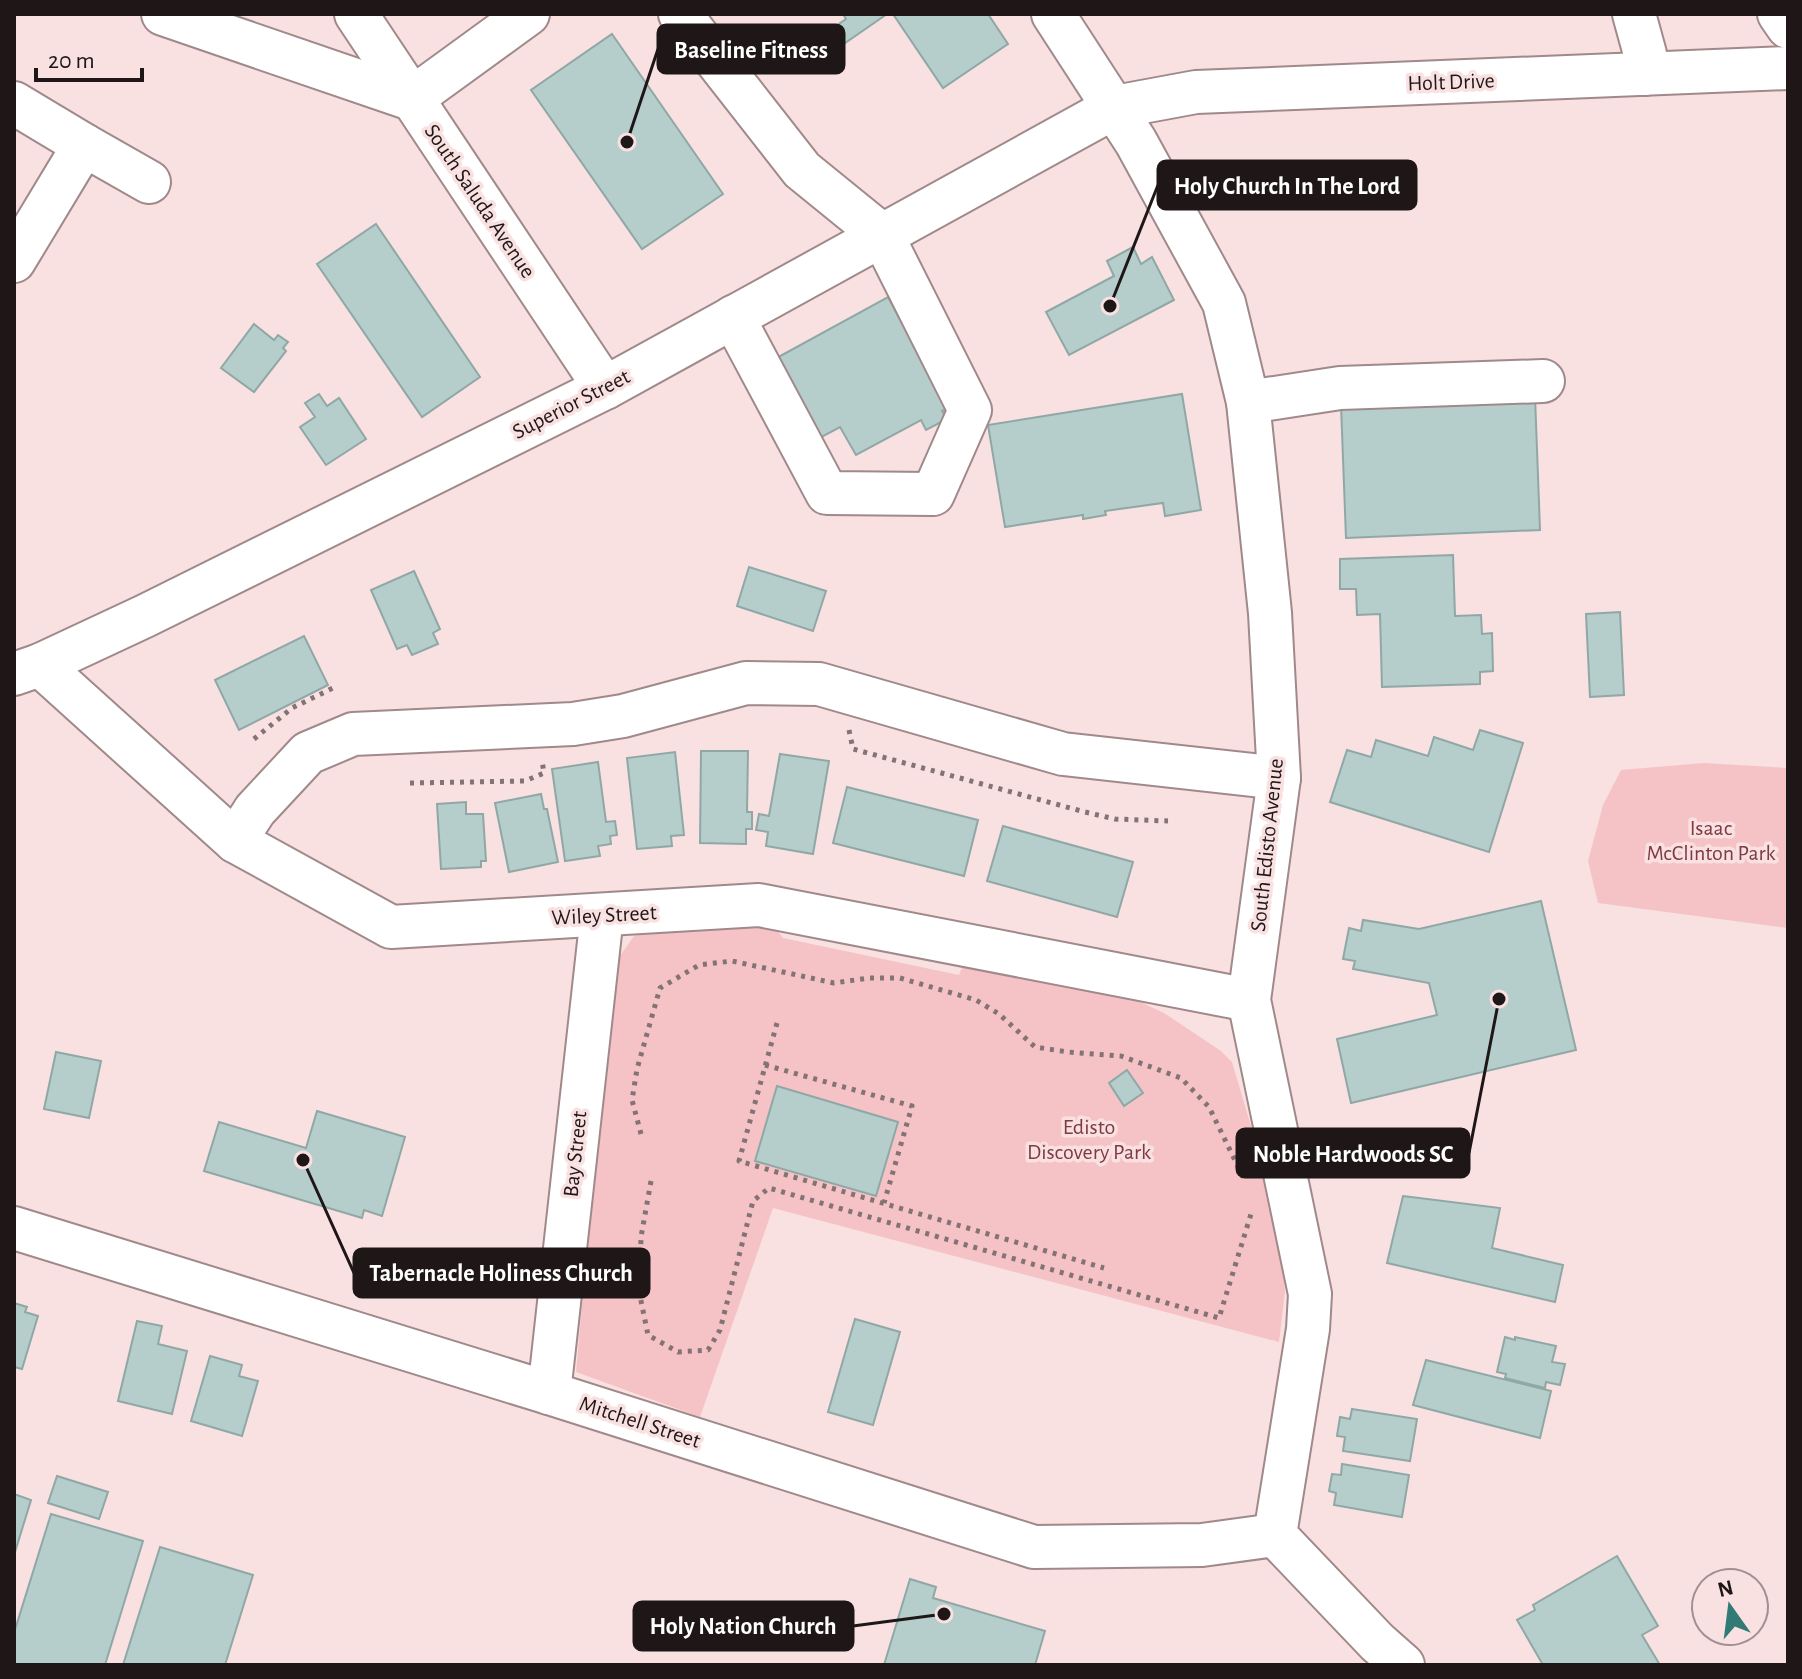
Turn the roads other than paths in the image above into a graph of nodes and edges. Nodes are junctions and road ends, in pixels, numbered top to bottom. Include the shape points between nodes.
1 (163, 14) edge
2 (356, 14) edge
3 (528, 14) edge
4 (680, 14) edge
5 (1053, 14) edge
6 (1634, 14) edge
7 (1779, 14) edge
8 (1788, 27) edge
9 (1788, 68) edge
10 (1644, 74) junction
11 (411, 99) junction
12 (14, 103) edge
13 (1115, 107) junction
14 (84, 145) junction
15 (149, 182) dead end
16 (882, 235) junction
17 (14, 261) edge
18 (733, 317) junction
19 (1543, 381) dead end
20 (605, 388) junction
21 (1248, 402) junction
22 (27, 669) edge
23 (1279, 778) junction
24 (235, 841) junction
25 (602, 915) junction
26 (1249, 1000) junction
27 (14, 1228) edge
28 (549, 1393) junction
29 (1275, 1535) junction
30 (1403, 1665) edge

1 - 11 street
2 - 11 street, South Saluda Avenue
3 - 11 street
4 - 16 street via 802,170
5 - 13 street, South Edisto Avenue
6 - 10 street via 1645,54
7 - 8 street
9 - 10 street, Holt Drive
10 - 13 street, Holt Drive via 1196,92
11 - 20 street, South Saluda Avenue
12 - 14 street
13 - 16 street, Superior Street
13 - 21 street, South Edisto Avenue via 1224,303
14 - 15 street
14 - 17 street
16 - 18 street, Superior Street
16 - 18 street via 970,410 933,494 827,493
18 - 20 street, Superior Street
19 - 21 street via 1340,388
20 - 22 street, Superior Street
21 - 23 street, South Edisto Avenue via 1270,613
22 - 24 street, Wiley Street
23 - 24 street via 1063,754 819,684 746,683 573,724 353,734 308,753 255,810
23 - 26 street, South Edisto Avenue
24 - 25 street, Wiley Street via 391,927
25 - 26 street, Wiley Street via 759,905
25 - 28 street, Bay Street
26 - 29 street, South Edisto Avenue via 1310,1294
27 - 28 street, Mitchell Street
28 - 29 street, Mitchell Street via 1034,1547 1202,1545
29 - 30 street

